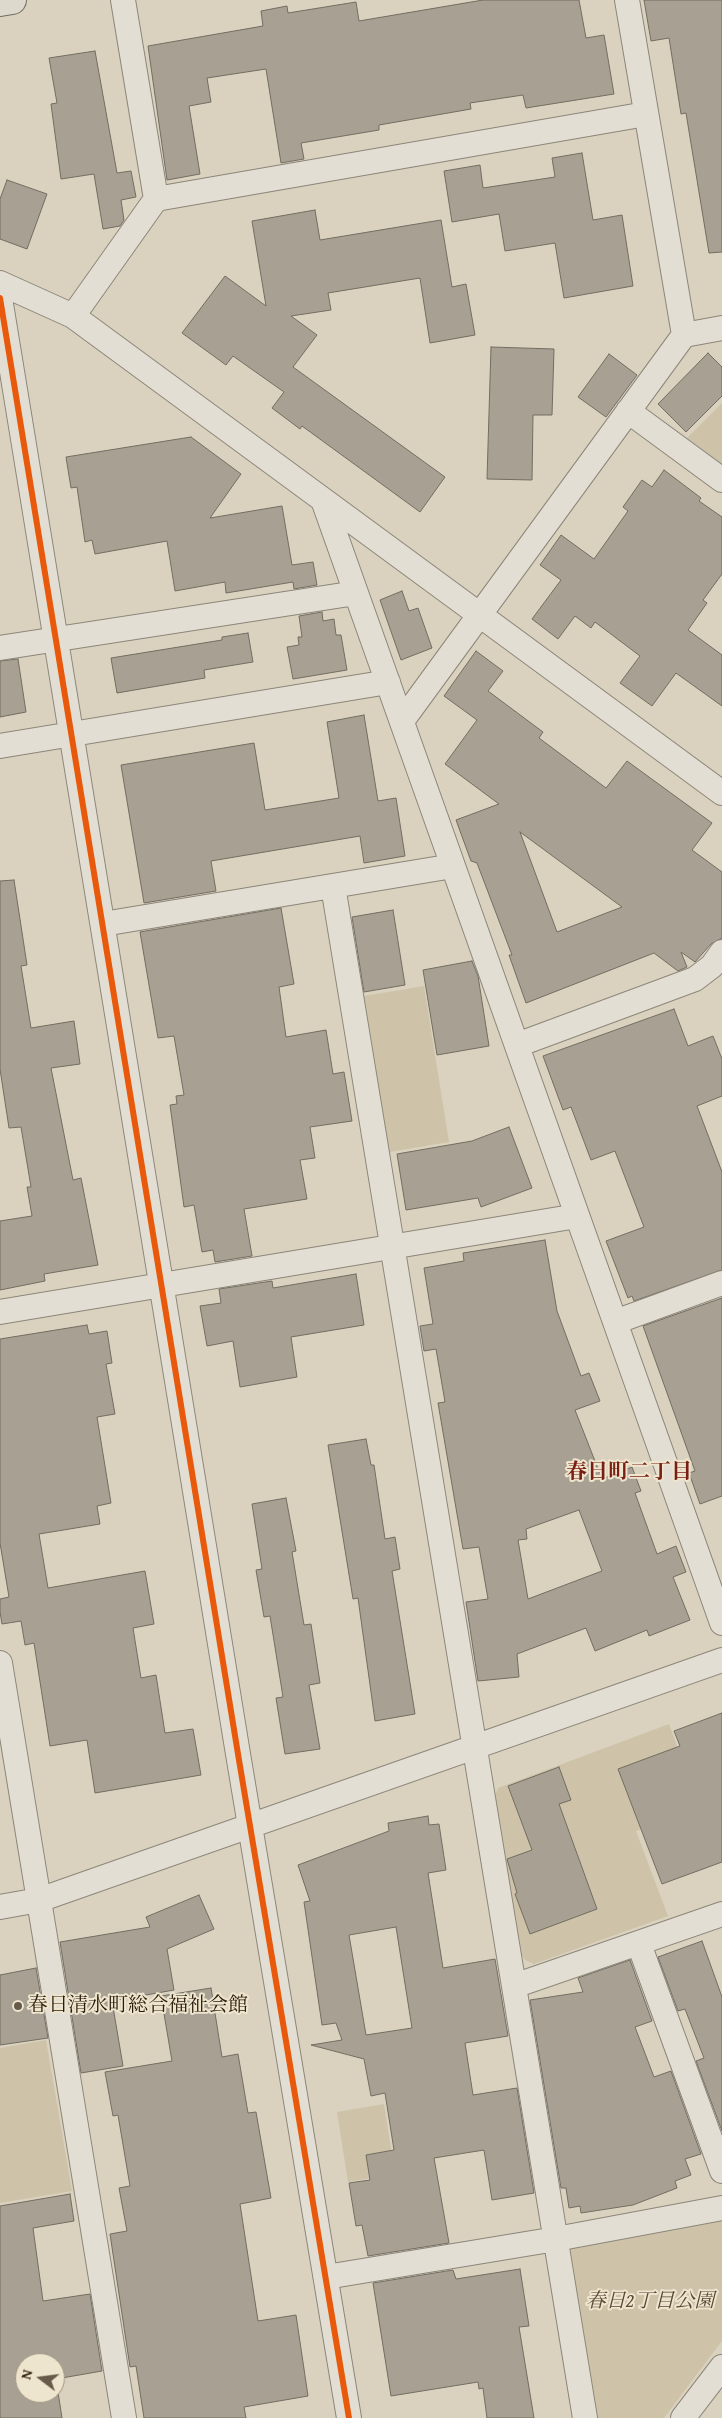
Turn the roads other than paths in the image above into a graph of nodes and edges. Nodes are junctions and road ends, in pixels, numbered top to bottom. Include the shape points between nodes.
1 (12, 0) edge
2 (123, 0) edge
3 (627, 0) edge
4 (0, 2) edge
5 (646, 114) junction
6 (156, 199) junction
7 (0, 284) edge
8 (0, 298) edge
9 (73, 316) junction
10 (722, 328) edge
11 (684, 335) junction
12 (628, 411) junction
13 (722, 480) edge
14 (323, 500) junction
15 (356, 593) junction
16 (480, 615) junction
17 (56, 640) junction
18 (0, 648) edge
19 (388, 682) junction
20 (402, 721) junction
21 (72, 734) junction
22 (0, 746) edge
23 (722, 793) edge
24 (453, 866) junction
25 (333, 886) junction
26 (103, 924) junction
27 (722, 952) edge
28 (517, 1045) junction
29 (577, 1216) junction
30 (392, 1247) junction
31 (722, 1283) edge
32 (162, 1285) junction
33 (0, 1312) edge
34 (615, 1322) junction
35 (722, 1623) edge
36 (722, 1660) edge
37 (0, 1663) edge
38 (474, 1747) junction
39 (250, 1826) junction
40 (39, 1900) junction
41 (0, 1907) edge
42 (722, 1914) edge
43 (639, 1944) junction
44 (514, 1986) junction
45 (722, 2171) edge
46 (722, 2208) edge
47 (556, 2240) junction
48 (326, 2277) junction
49 (722, 2366) edge
50 (124, 2418) edge
51 (349, 2418) edge
52 (584, 2418) edge
53 (683, 2418) edge

1 - 4 highway
2 - 6 street
3 - 5 street
5 - 6 street
5 - 11 street
6 - 9 street
7 - 9 street
8 - 17 street
9 - 14 street
10 - 11 street
11 - 12 street
12 - 13 street
12 - 16 street
14 - 15 street
14 - 16 street
15 - 17 street
15 - 19 street
16 - 20 street
16 - 23 street
17 - 18 street
17 - 21 street
19 - 20 street
19 - 21 street
20 - 24 street
21 - 22 street
21 - 26 street
24 - 25 street
24 - 28 street
25 - 26 street
25 - 30 street
26 - 32 street
27 - 28 street via 712,966 695,980
28 - 29 street
29 - 30 street
29 - 34 street
30 - 32 street
30 - 38 street
31 - 34 street
32 - 33 street
32 - 39 street
34 - 35 street
36 - 38 street
37 - 40 street
38 - 39 street
38 - 44 street
39 - 40 street
39 - 48 street
40 - 41 street
40 - 50 street
42 - 43 street
43 - 44 street
43 - 45 street
44 - 47 street
46 - 47 street
47 - 48 street
47 - 52 street
48 - 51 street
49 - 53 street

